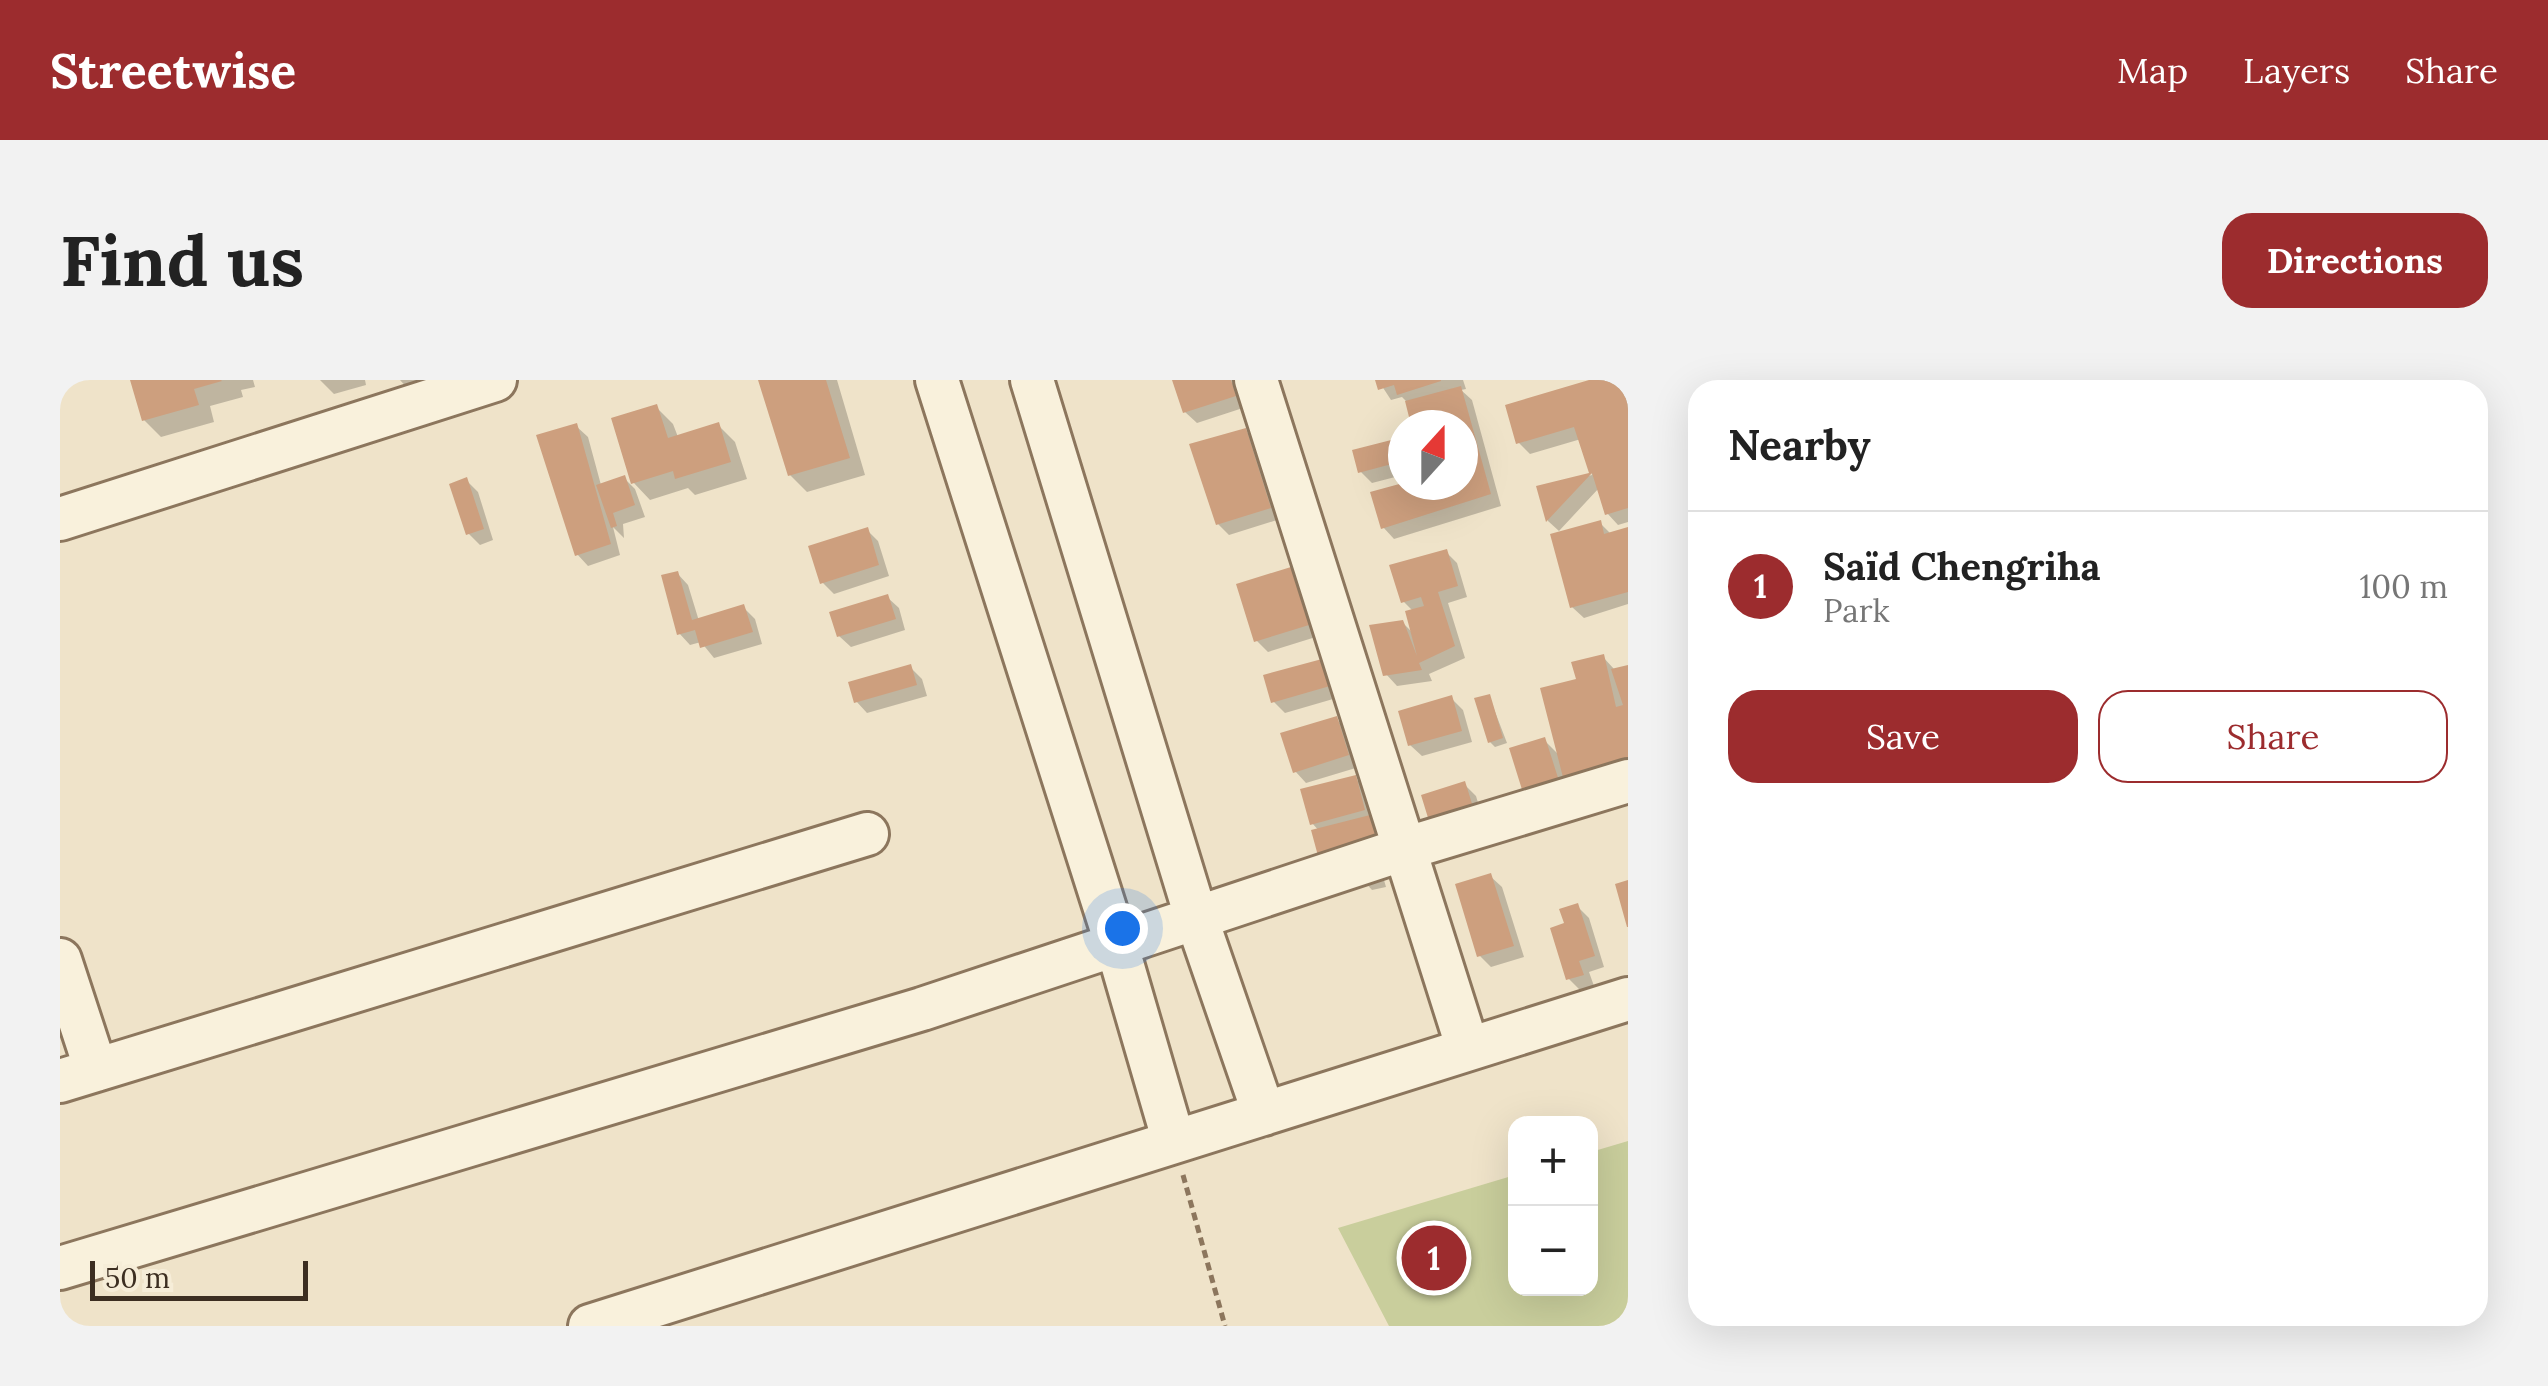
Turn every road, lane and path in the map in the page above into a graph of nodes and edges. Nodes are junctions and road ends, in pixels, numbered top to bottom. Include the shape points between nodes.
1 (496, 380) edge
2 (937, 380) edge
3 (1032, 380) edge
4 (1256, 380) edge
5 (60, 519) edge
6 (1628, 781) edge
7 (867, 834) dead end
8 (1404, 849) junction
9 (1197, 920) junction
10 (1118, 946) junction
11 (60, 960) edge
12 (1628, 998) edge
13 (1468, 1049) junction
14 (78, 1075) edge
15 (1264, 1114) junction
16 (1174, 1142) junction
17 (60, 1268) edge
18 (590, 1326) edge
19 (1225, 1326) edge

1 - 5 street
2 - 10 street
3 - 9 street
4 - 8 street
6 - 8 street
7 - 14 street
8 - 9 street
8 - 13 street
9 - 10 street
9 - 15 street
10 - 16 street
10 - 17 street
11 - 14 street
12 - 13 street
13 - 15 street
15 - 16 street
16 - 18 street
16 - 19 path

